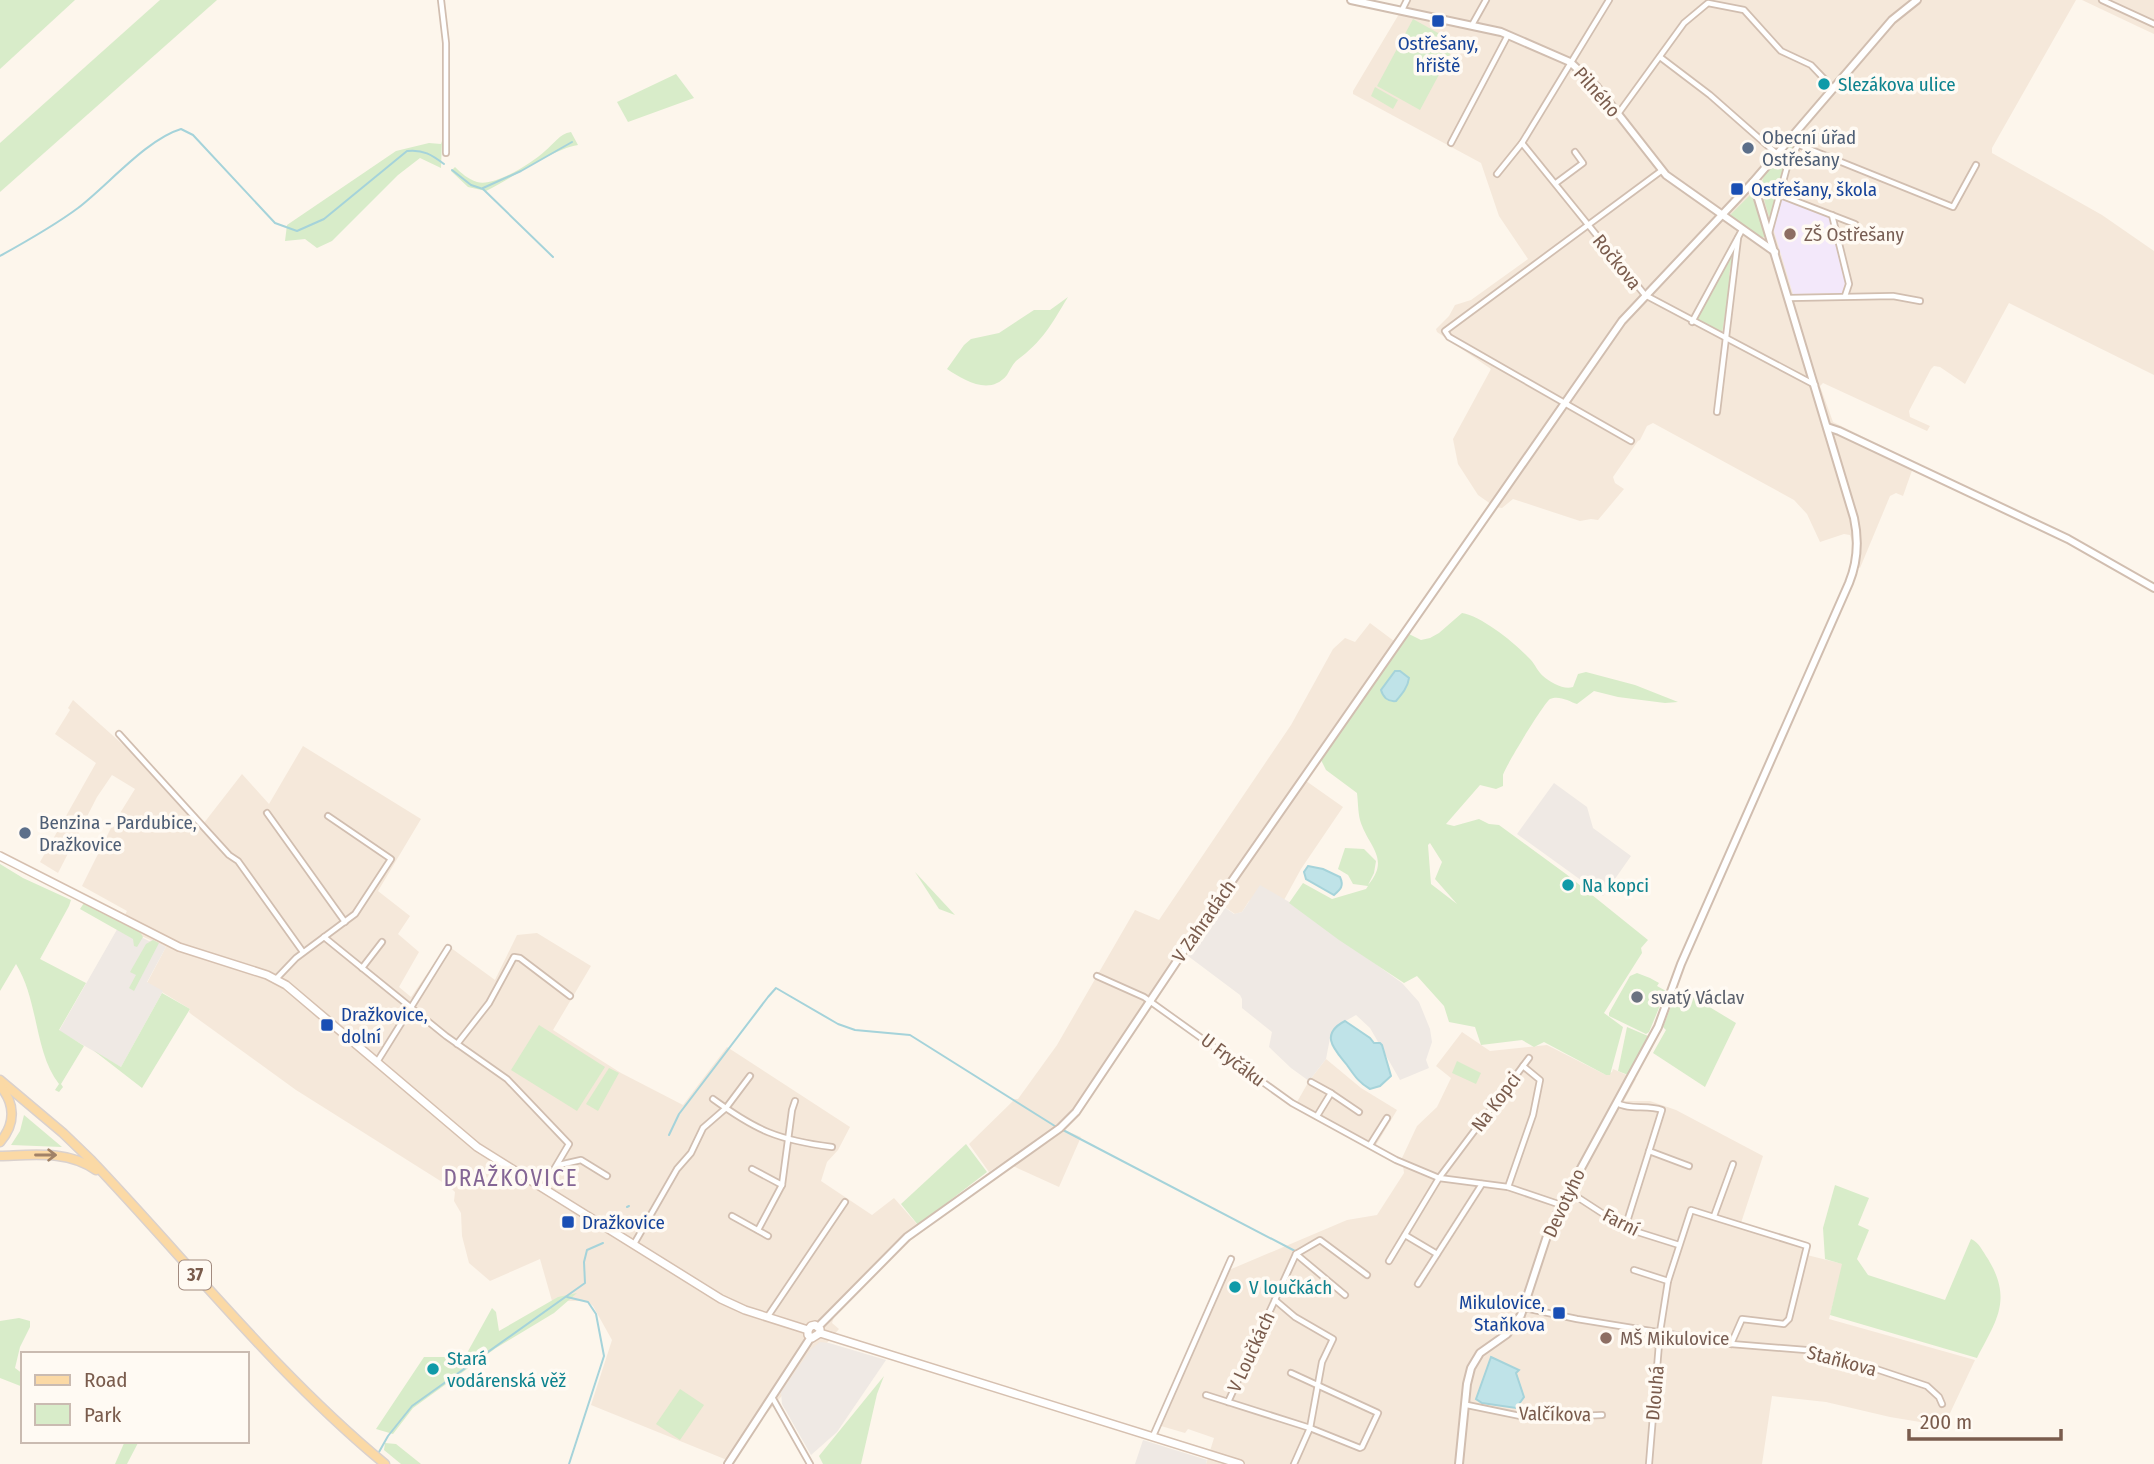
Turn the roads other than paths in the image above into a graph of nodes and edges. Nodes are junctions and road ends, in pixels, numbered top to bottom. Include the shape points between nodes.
1 (441, 0) edge
2 (1351, 0) edge
3 (1407, 0) edge
4 (1486, 0) edge
5 (1609, 0) edge
6 (1917, 0) edge
7 (2102, 0) edge
8 (1402, 10) junction
9 (2154, 24) edge
10 (1472, 25) junction
11 (1508, 34) junction
12 (1660, 57) junction
13 (1570, 62) junction
14 (1832, 87) junction
15 (1618, 114) junction
16 (1788, 141) junction
17 (1451, 143) dead end
18 (1522, 143) junction
19 (1798, 145) junction
20 (1575, 152) dead end
21 (446, 153) dead end
22 (1777, 154) junction
23 (1976, 165) dead end
24 (1661, 171) junction
25 (1497, 174) dead end
26 (1753, 182) junction
27 (1556, 183) junction
28 (1780, 195) junction
29 (1832, 215) junction
30 (1721, 216) junction
31 (1854, 224) dead end
32 (1588, 226) junction
33 (1769, 233) junction
34 (1740, 234) junction
35 (1775, 252) junction
36 (1645, 295) junction
37 (1844, 296) junction
38 (1789, 298) junction
39 (1920, 301) dead end
40 (1692, 322) junction
41 (1726, 338) junction
42 (1815, 385) junction
43 (1565, 403) junction
44 (1717, 412) dead end
45 (1827, 428) junction
46 (1631, 440) dead end
47 (2154, 588) edge
48 (119, 734) dead end
49 (267, 813) dead end
50 (328, 816) dead end
51 (0, 856) edge
52 (345, 922) junction
53 (324, 937) junction
54 (382, 942) dead end
55 (448, 948) dead end
56 (303, 952) junction
57 (362, 968) junction
58 (1097, 976) dead end
59 (276, 979) junction
60 (570, 996) dead end
61 (1150, 1001) junction
62 (411, 1009) junction
63 (457, 1044) junction
64 (1529, 1058) dead end
65 (377, 1062) junction
66 (1523, 1066) junction
67 (750, 1076) dead end
68 (0, 1078) edge
69 (1311, 1082) dead end
70 (0, 1086) edge
71 (1331, 1093) junction
72 (713, 1098) dead end
73 (795, 1101) dead end
74 (1616, 1103) junction
75 (726, 1108) junction
76 (1359, 1112) dead end
77 (1317, 1116) junction
78 (1387, 1118) dead end
79 (788, 1140) junction
80 (0, 1142) edge
81 (1370, 1145) junction
82 (832, 1147) dead end
83 (1649, 1151) junction
84 (0, 1156) edge
85 (1733, 1164) dead end
86 (559, 1165) junction
87 (1689, 1166) dead end
88 (752, 1169) dead end
89 (607, 1176) dead end
90 (1439, 1178) junction
91 (113, 1182) junction
92 (1482, 1184) junction
93 (782, 1185) junction
94 (1508, 1187) junction
95 (542, 1189) junction
96 (1568, 1191) junction
97 (845, 1202) dead end
98 (1561, 1205) junction
99 (732, 1216) dead end
100 (1714, 1216) junction
101 (1625, 1228) junction
102 (758, 1230) junction
103 (1405, 1235) junction
104 (768, 1236) dead end
105 (634, 1245) junction
106 (1679, 1245) junction
107 (1296, 1254) junction
108 (1437, 1254) junction
109 (1231, 1259) dead end
110 (1389, 1261) dead end
111 (1634, 1270) dead end
112 (1367, 1275) dead end
113 (1668, 1282) junction
114 (1418, 1284) dead end
115 (1345, 1295) dead end
116 (1275, 1300) junction
117 (1524, 1308) junction
118 (767, 1317) junction
119 (819, 1330) junction
120 (1660, 1332) junction
121 (809, 1333) junction
122 (1731, 1345) junction
123 (1291, 1373) dead end
124 (1318, 1385) junction
125 (1206, 1395) dead end
126 (772, 1397) junction
127 (1228, 1402) junction
128 (1942, 1404) dead end
129 (1466, 1405) junction
130 (1602, 1415) dead end
131 (1310, 1428) junction
132 (1153, 1437) junction
133 (384, 1463) edge
134 (728, 1464) edge
135 (810, 1464) edge
136 (1240, 1464) edge
137 (1294, 1464) edge
138 (1459, 1464) edge
139 (1649, 1464) edge

1 - 21 street via 446,43
2 - 8 street, Pilného
3 - 8 street
4 - 10 street
5 - 13 street
6 - 14 street, V Zahradách via 1892,20
7 - 9 street
8 - 10 street, Pilného
10 - 11 street, Pilného
11 - 13 street, Pilného
11 - 17 street
12 - 14 street via 1684,23 1704,5 1739,8 1781,51 1811,65
12 - 15 street
12 - 22 street
13 - 15 street, Pilného
13 - 18 street
14 - 16 street, V Zahradách
15 - 24 street, Pilného
16 - 19 street
16 - 22 street, V Zahradách
18 - 25 street
18 - 27 street, Ročkova
19 - 23 street via 1953,207
19 - 28 street
20 - 27 street via 1583,163
22 - 26 street, V Zahradách
24 - 30 street, Pilného
24 - 32 street
26 - 30 street, V Zahradách
26 - 33 street, Devotyho
27 - 32 street, Ročkova
28 - 29 street
28 - 33 street
29 - 31 street
29 - 37 street via 1849,284
30 - 34 street, Pilného
30 - 36 street, V Zahradách
32 - 36 street, Ročkova
32 - 43 street via 1445,331 1448,337
33 - 35 street, Devotyho
34 - 35 street, Pilného
34 - 40 street
34 - 41 street
35 - 38 street, Devotyho
36 - 40 street, Ročkova
36 - 43 street, V Zahradách
37 - 38 street
37 - 39 street
38 - 42 street, Devotyho
40 - 41 street, Ročkova
41 - 42 street, Ročkova
41 - 44 street
42 - 45 street, Devotyho
43 - 46 street
43 - 61 street, V Zahradách
45 - 47 street via 2068,540
45 - 74 street, Devotyho via 1854,518 1855,568 1661,1019
48 - 56 street via 237,861
49 - 52 street
50 - 52 street via 391,859
51 - 59 main road via 179,947
52 - 53 street
53 - 56 street
53 - 57 street
54 - 57 street
55 - 62 street
56 - 59 street
57 - 62 street
58 - 61 street, U Fryčáku
59 - 65 main road
60 - 63 street via 514,957 503,982
61 - 77 street, U Fryčáku
61 - 119 street, V Zahradách via 1082,1106 1059,1128 907,1237
62 - 63 street
62 - 65 street
63 - 86 street via 512,1083 569,1144
64 - 66 street
65 - 95 main road via 469,1141
66 - 90 street, Na Kopci
66 - 94 street, Na Kopci via 1540,1080
67 - 75 street
68 - 91 main road, 37
69 - 71 street
70 - 80 main road via 13,1114
71 - 76 street
71 - 77 street
72 - 75 street
73 - 79 street
74 - 83 street via 1662,1110
74 - 96 street, Devotyho
75 - 79 street via 758,1129
75 - 105 street via 703,1128
77 - 81 street, U Fryčáku
78 - 81 street
79 - 82 street
79 - 93 street
81 - 90 street, U Fryčáku
83 - 87 street
83 - 101 street
84 -> 91 main road via 70,1157
85 - 100 street
86 - 89 street via 581,1160
86 - 95 street
88 - 93 street
90 - 92 street
90 - 103 street, Na Kopci
91 - 133 main road, 37 via 279,1366
92 - 94 street
92 - 108 street
93 - 102 street
94 - 98 street
95 - 105 main road
96 - 98 street, Devotyho
96 - 101 street, Farní
97 - 118 street
98 - 117 street, Devotyho
99 - 102 street
100 - 106 street, Dlouhá via 1691,1210
100 - 122 street, Dlouhá via 1807,1245 1789,1319 1784,1324 1742,1319
101 - 106 street, Farní
102 - 104 street
103 - 108 street
103 - 110 street, Na Kopci
105 - 118 main road via 721,1299
106 - 113 street, Dlouhá
107 - 112 street via 1320,1240
107 - 115 street
107 - 116 street, V Loučkách
108 - 114 street
109 - 132 street
111 - 113 street
113 - 120 street, Dlouhá
116 - 124 street, V Loučkách via 1333,1339
116 - 127 street, V Loučkách
117 - 120 street, Staňkova
117 - 129 street via 1511,1331 1477,1356 1468,1379
118 - 121 main road
119 - 121 main road via 812,1325
119 - 132 main road
120 - 122 street, Staňkova
120 - 139 street, Dlouhá
121 - 126 street
122 - 128 street, Staňkova via 1806,1350 1849,1360 1927,1386
123 - 124 street, V Loučkách
124 - 131 street, V Loučkách
124 - 131 street, V Loučkách via 1378,1413 1360,1448
125 - 127 street
126 - 134 street
126 - 135 street
127 - 131 street, V Loučkách
129 - 130 street, Valčíkova via 1530,1418
129 - 138 street
131 - 137 street, V Loučkách
132 - 136 main road

